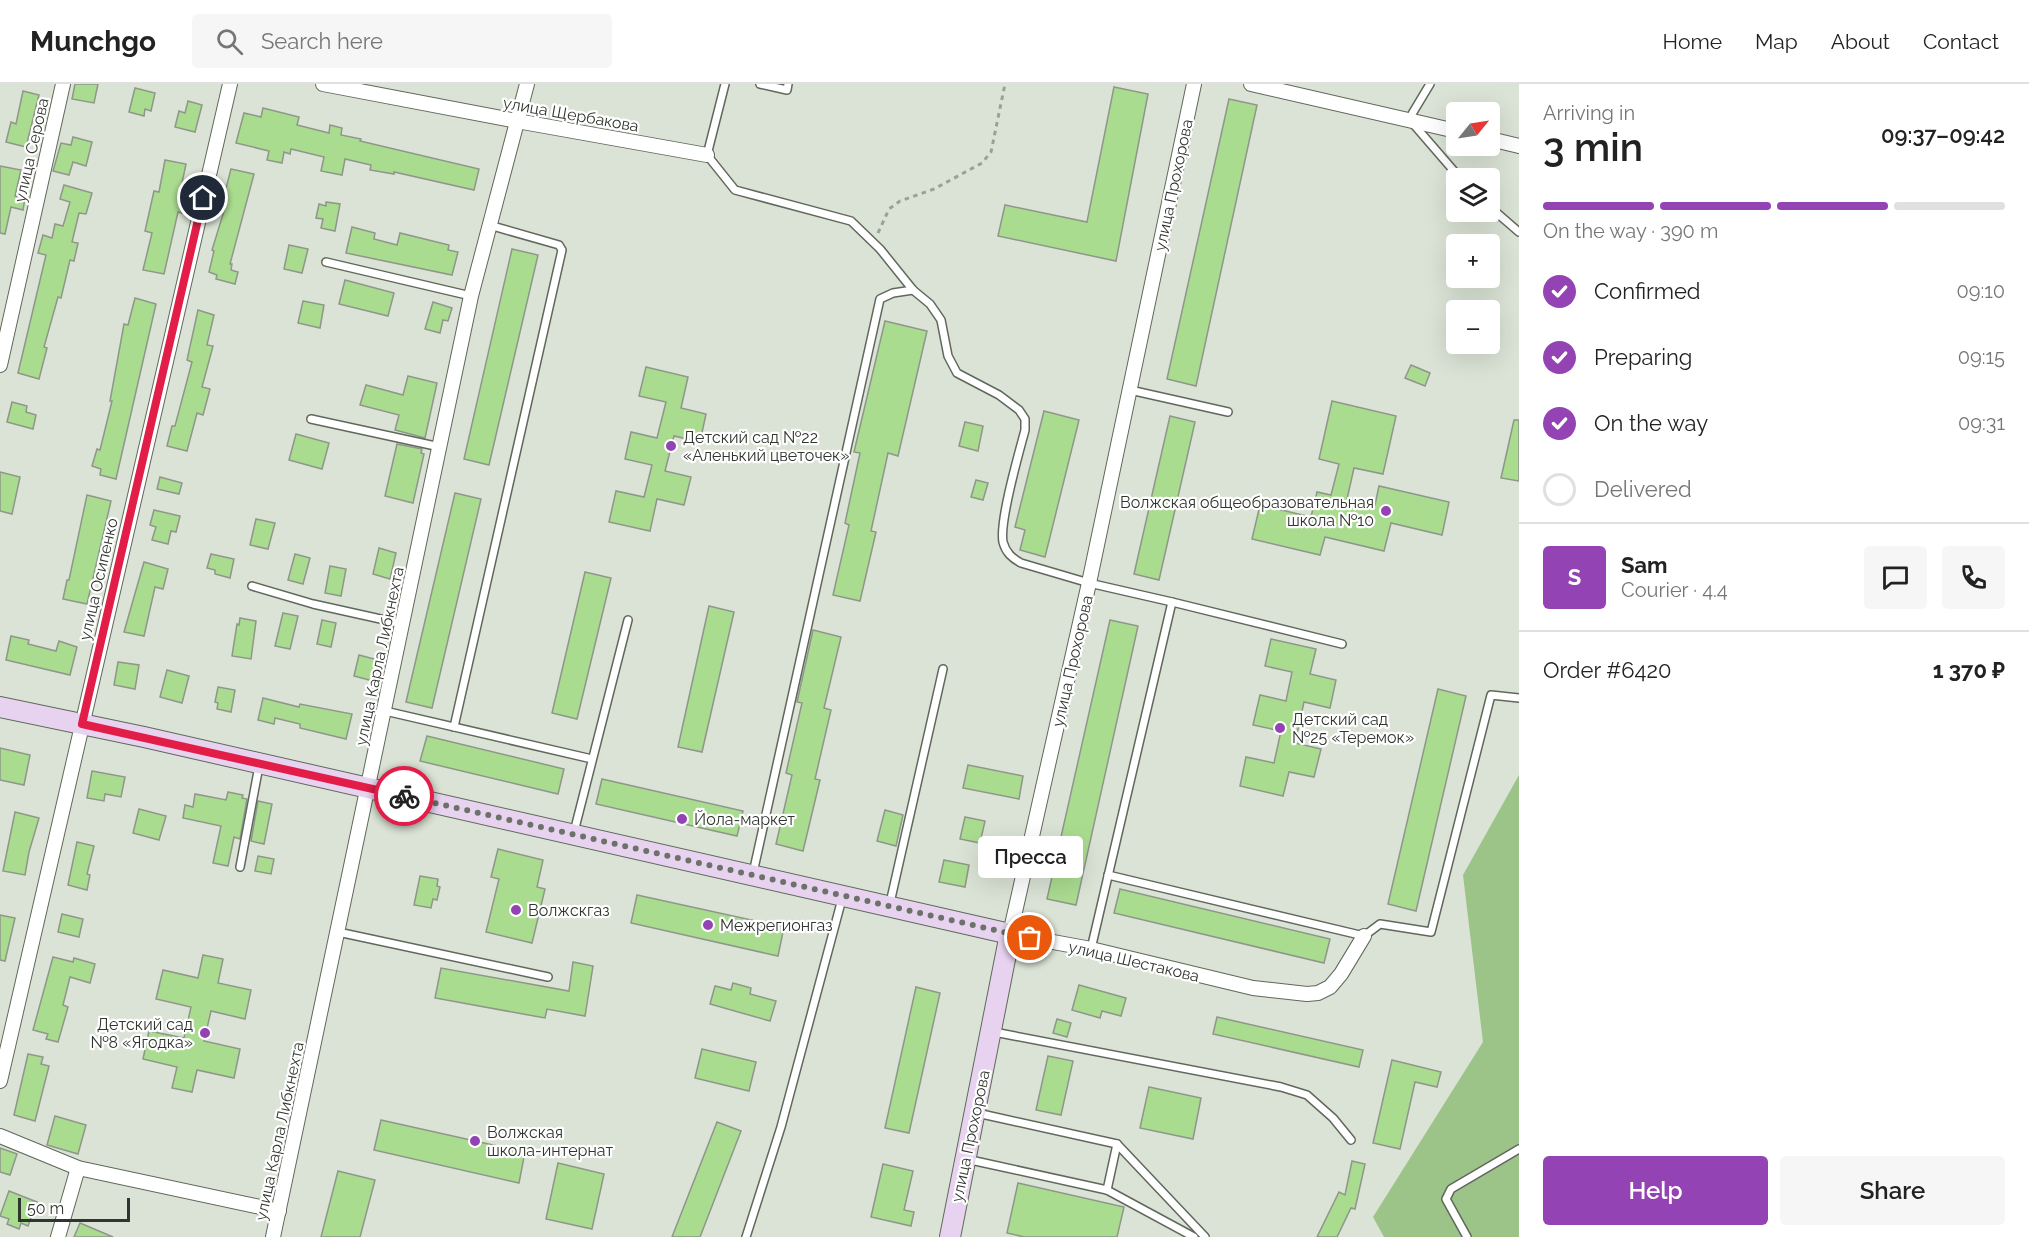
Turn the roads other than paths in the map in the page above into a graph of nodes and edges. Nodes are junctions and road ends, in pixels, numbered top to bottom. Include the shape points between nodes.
1 (63, 84) edge
2 (230, 84) edge
3 (322, 84) edge
4 (527, 84) edge
5 (725, 84) edge
6 (760, 84) edge
7 (788, 84) edge
8 (1251, 84) edge
9 (1430, 84) edge
10 (1193, 85) edge
11 (1409, 119) junction
12 (517, 121) junction
13 (1446, 128) edge
14 (1500, 141) edge
15 (1519, 146) edge
16 (707, 155) junction
17 (1452, 168) edge
18 (1500, 216) edge
19 (489, 225) junction
20 (1519, 232) edge
21 (326, 262) dead end
22 (914, 291) junction
23 (471, 296) junction
24 (0, 365) edge
25 (1130, 390) junction
26 (1228, 412) dead end
27 (311, 419) dead end
28 (440, 447) junction
29 (1089, 583) junction
30 (252, 586) dead end
31 (1172, 602) junction
32 (628, 620) dead end
33 (403, 624) junction
34 (1342, 644) dead end
35 (943, 669) dead end
36 (1519, 698) edge
37 (0, 707) edge
38 (385, 711) junction
39 (82, 724) junction
40 (454, 727) junction
41 (592, 759) junction
42 (259, 763) junction
43 (369, 788) junction
44 (573, 835) junction
45 (240, 867) dead end
46 (1108, 875) junction
47 (752, 876) junction
48 (843, 896) junction
49 (889, 907) junction
50 (338, 932) junction
51 (1010, 934) junction
52 (1364, 936) junction
53 (1091, 949) junction
54 (548, 977) dead end
55 (991, 1032) junction
56 (0, 1081) edge
57 (974, 1113) junction
58 (0, 1136) edge
59 (1351, 1140) dead end
60 (1117, 1144) junction
61 (1519, 1149) edge
62 (965, 1159) junction
63 (78, 1168) junction
64 (1107, 1190) junction
65 (279, 1211) junction
66 (58, 1237) edge
67 (273, 1237) edge
68 (746, 1237) edge
69 (950, 1237) edge
70 (1194, 1237) edge
71 (1205, 1237) edge
72 (1467, 1237) edge

1 - 24 street, улица Серова
2 - 39 street, улица Осипенко
3 - 12 street, улица Щербакова
4 - 12 street, улица Карла Либкнехта
5 - 16 lane
6 - 7 lane via 787,90
8 - 11 street
9 - 11 lane
10 - 25 street, улица Прохорова
11 - 13 street
11 - 17 lane
12 - 16 street, улица Щербакова
12 - 19 street, улица Карла Либкнехта
14 - 15 street
16 - 22 lane via 735,190 851,222
18 - 20 lane
19 - 23 street, улица Карла Либкнехта
19 - 40 lane via 559,245 562,250
21 - 23 lane
22 - 29 lane via 941,320 948,356 957,373 999,395 1019,410 1025,420 1005,517 1006,550 1021,563
22 - 47 lane via 880,299
23 - 28 street, улица Карла Либкнехта
25 - 26 lane
25 - 29 street, улица Прохорова
27 - 28 lane
28 - 33 street, улица Карла Либкнехта
29 - 31 lane
29 - 51 street, улица Прохорова
30 - 33 lane
31 - 34 lane
31 - 46 lane
32 - 41 lane
33 - 38 street, улица Карла Либкнехта
35 - 49 lane
36 - 52 lane via 1491,695 1431,932 1380,924
37 - 39 main road, улица Шестакова
38 - 40 lane
38 - 43 street, улица Карла Либкнехта
39 - 42 main road, улица Шестакова
39 - 56 street, улица Осипенко
40 - 41 lane
41 - 44 lane
42 - 43 main road, улица Шестакова
42 - 45 lane
43 - 44 main road, улица Шестакова
43 - 50 street, улица Карла Либкнехта
44 - 47 main road, улица Шестакова
46 - 52 lane
46 - 53 lane
47 - 48 main road, улица Шестакова
48 - 49 main road, улица Шестакова
48 - 68 lane via 781,1127
49 - 51 main road, улица Шестакова
50 - 54 lane
50 - 65 street, улица Карла Либкнехта
51 - 53 street, улица Шестакова
51 - 55 main road, улица Прохорова
52 - 53 street, улица Шестакова via 1330,987 1307,994 1253,988
55 - 57 main road, улица Прохорова
55 - 59 lane via 1307,1095
57 - 60 lane
57 - 62 main road, улица Прохорова
58 - 63 street
60 - 64 lane
60 - 71 lane
61 - 72 lane via 1451,1189 1446,1199
62 - 64 lane
62 - 69 main road, улица Прохорова
63 - 65 street
63 - 66 street
64 - 70 lane
65 - 67 street, улица Карла Либкнехта

